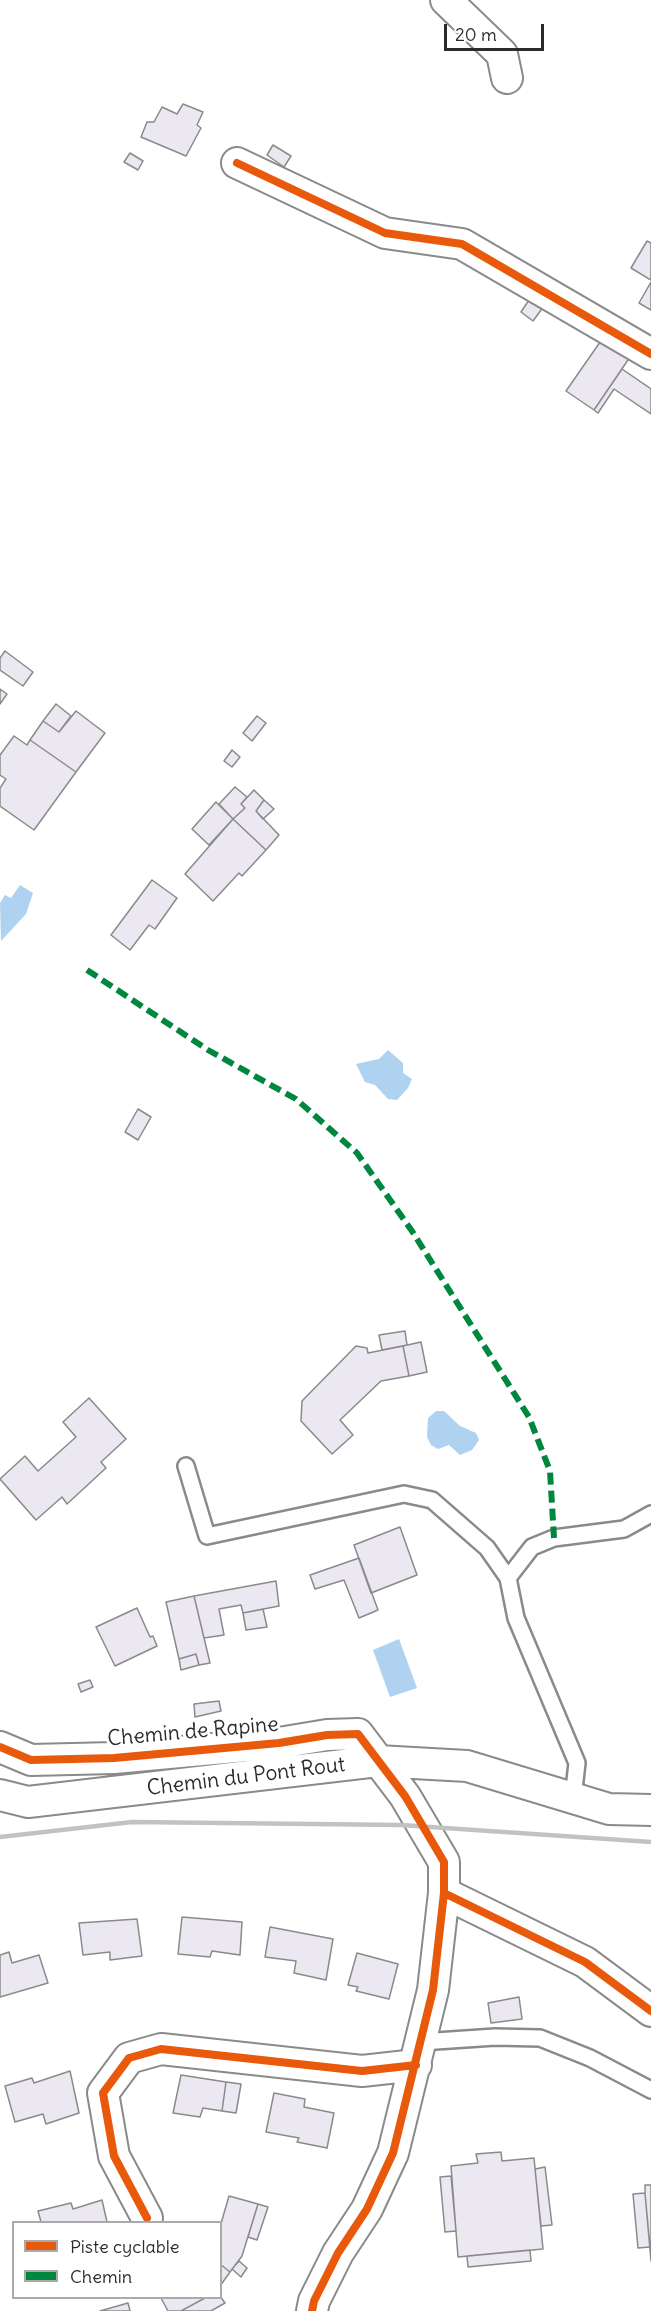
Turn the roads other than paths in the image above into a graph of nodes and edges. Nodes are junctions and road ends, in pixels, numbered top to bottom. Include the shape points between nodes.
1 (446, 0) edge
2 (507, 78) dead end
3 (237, 163) dead end
4 (651, 354) edge
5 (186, 1467) dead end
6 (651, 1514) edge
7 (508, 1578) junction
8 (0, 1747) edge
9 (378, 1761) junction
10 (0, 1795) edge
11 (573, 1798) junction
12 (14, 1803) edge
13 (651, 1810) edge
14 (444, 1893) junction
15 (651, 2011) edge
16 (419, 2053) junction
17 (651, 2090) edge
18 (147, 2218) dead end
19 (312, 2311) edge

1 - 2 street via 502,54
3 - 4 street via 385,233 462,244
5 - 7 lane via 207,1536 404,1494 432,1500 487,1548
6 - 7 lane via 624,1529 554,1538 532,1547
7 - 11 lane via 516,1618 577,1763
8 - 9 street, Chemin de Rapine via 31,1760 114,1758 358,1734
9 - 11 street, Chemin du Pont Rout via 467,1766
9 - 12 street, Chemin du Pont Rout
9 - 14 street via 405,1796 444,1862
10 - 12 street, Chemin du Pont Rout
11 - 13 street, Chemin du Pont Rout via 609,1809
14 - 15 street via 585,1962
14 - 16 street via 433,1990
16 - 17 lane via 540,2038 590,2058
16 - 18 street via 362,2071 161,2049 129,2058 103,2093 114,2156
16 - 19 street via 393,2153 367,2209 338,2253

